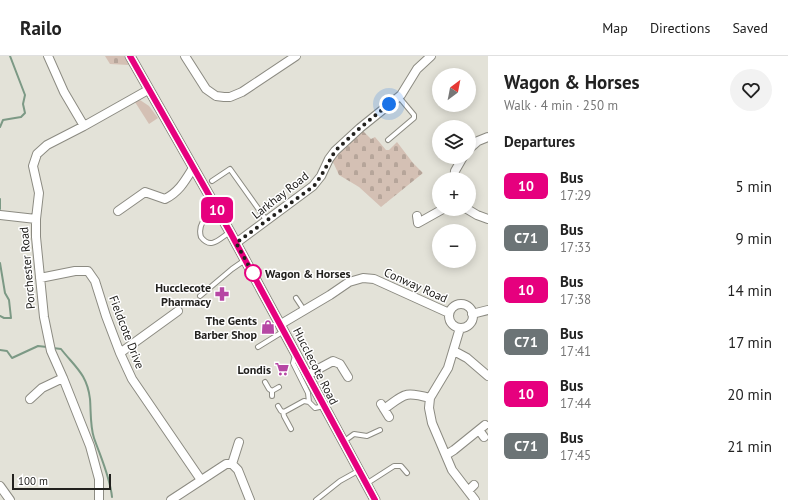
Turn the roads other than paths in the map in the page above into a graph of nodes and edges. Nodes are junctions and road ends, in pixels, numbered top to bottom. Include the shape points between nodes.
1 (48, 56) edge
2 (130, 56) edge
3 (186, 56) edge
4 (296, 56) edge
5 (431, 56) edge
6 (148, 90) junction
7 (398, 97) junction
8 (84, 126) junction
9 (488, 137) edge
10 (388, 140) dead end
11 (476, 143) edge
12 (193, 168) junction
13 (212, 181) dead end
14 (216, 208) junction
15 (118, 211) dead end
16 (0, 214) edge
17 (432, 215) edge
18 (476, 215) edge
19 (36, 219) junction
20 (488, 219) edge
21 (267, 220) junction
22 (419, 223) dead end
23 (230, 232) junction
24 (236, 243) junction
25 (246, 260) junction
26 (40, 278) junction
27 (200, 296) dead end
28 (296, 298) dead end
29 (304, 310) junction
30 (488, 310) edge
31 (178, 311) dead end
32 (449, 313) junction
33 (472, 314) junction
34 (283, 328) junction
35 (460, 328) junction
36 (258, 347) dead end
37 (454, 352) junction
38 (120, 353) junction
39 (297, 354) junction
40 (297, 372) junction
41 (307, 375) junction
42 (488, 376) edge
43 (348, 377) dead end
44 (63, 378) junction
45 (294, 378) dead end
46 (265, 382) dead end
47 (279, 387) dead end
48 (430, 398) junction
49 (30, 399) dead end
50 (309, 402) junction
51 (278, 406) dead end
52 (324, 406) junction
53 (283, 412) junction
54 (388, 417) dead end
55 (291, 429) dead end
56 (380, 430) dead end
57 (483, 430) dead end
58 (239, 442) dead end
59 (343, 442) junction
60 (446, 455) junction
61 (232, 464) junction
62 (358, 471) junction
63 (407, 473) dead end
64 (201, 480) junction
65 (366, 484) junction
66 (0, 486) edge
67 (10, 500) edge
68 (99, 500) edge
69 (171, 500) edge
70 (250, 500) edge
71 (316, 500) edge
72 (375, 500) edge
73 (475, 500) edge

1 - 8 street via 64,92
2 - 6 street, Hucclecote Road
3 - 4 street via 206,89 216,96 224,97 242,92
5 - 7 street, Larkhay Road via 417,70
6 - 8 street, Porchester Road
6 - 12 street, Hucclecote Road
7 - 10 lane via 414,114 414,118
7 - 21 street, Larkhay Road via 335,151 314,186
8 - 19 street, Porchester Road via 47,145 37,154 33,166 39,193
9 - 11 street
12 - 14 street, Hucclecote Road
12 - 15 street via 175,194 165,199 145,192
13 - 21 lane via 230,169
14 - 23 street, Hucclecote Road
14 - 23 lane via 202,224 200,237 211,243
16 - 19 street
17 - 22 street
18 - 20 street
19 - 26 street, Porchester Road
21 - 24 street, Larkhay Road
23 - 24 street, Hucclecote Road
24 - 25 street, Hucclecote Road
25 - 27 lane
25 - 34 street, Hucclecote Road via 256,287
26 - 38 street, Fieldcote Drive via 75,270 88,271 95,281
26 - 44 street, Porchester Road via 50,348
28 - 29 lane
29 - 32 street, Conway Road via 349,282 363,278 374,279
29 - 34 street
30 - 33 street
31 - 38 street
32 - 33 street via 458,304 468,307
32 - 35 street via 451,323
33 - 35 street via 470,324
34 - 36 lane
34 - 39 street, Hucclecote Road
35 - 37 street
37 - 42 street via 467,358
37 - 48 street via 448,368
38 - 64 street, Fieldcote Drive via 132,379
39 - 40 lane via 293,363
39 - 41 street, Hucclecote Road
40 - 45 lane
40 - 50 lane via 308,393
41 - 43 street via 332,361 340,364
41 - 52 street, Hucclecote Road
44 - 49 street via 42,388
44 - 68 street, Porchester Road via 90,446 99,479
46 - 47 lane via 272,394
48 - 54 street via 413,393 406,394 382,406
48 - 60 street via 432,423
50 - 52 lane via 315,408
50 - 53 lane
51 - 53 lane
52 - 59 street, Hucclecote Road
53 - 55 lane
56 - 59 lane via 367,436 357,433
57 - 60 street
58 - 61 street
59 - 62 street, Hucclecote Road
60 - 73 street via 452,470 471,488
61 - 64 street via 226,464
61 - 70 street via 238,470
62 - 65 street, Hucclecote Road
62 - 71 lane
63 - 65 lane via 402,466 394,466
64 - 69 street
65 - 72 street, Hucclecote Road
66 - 67 street

